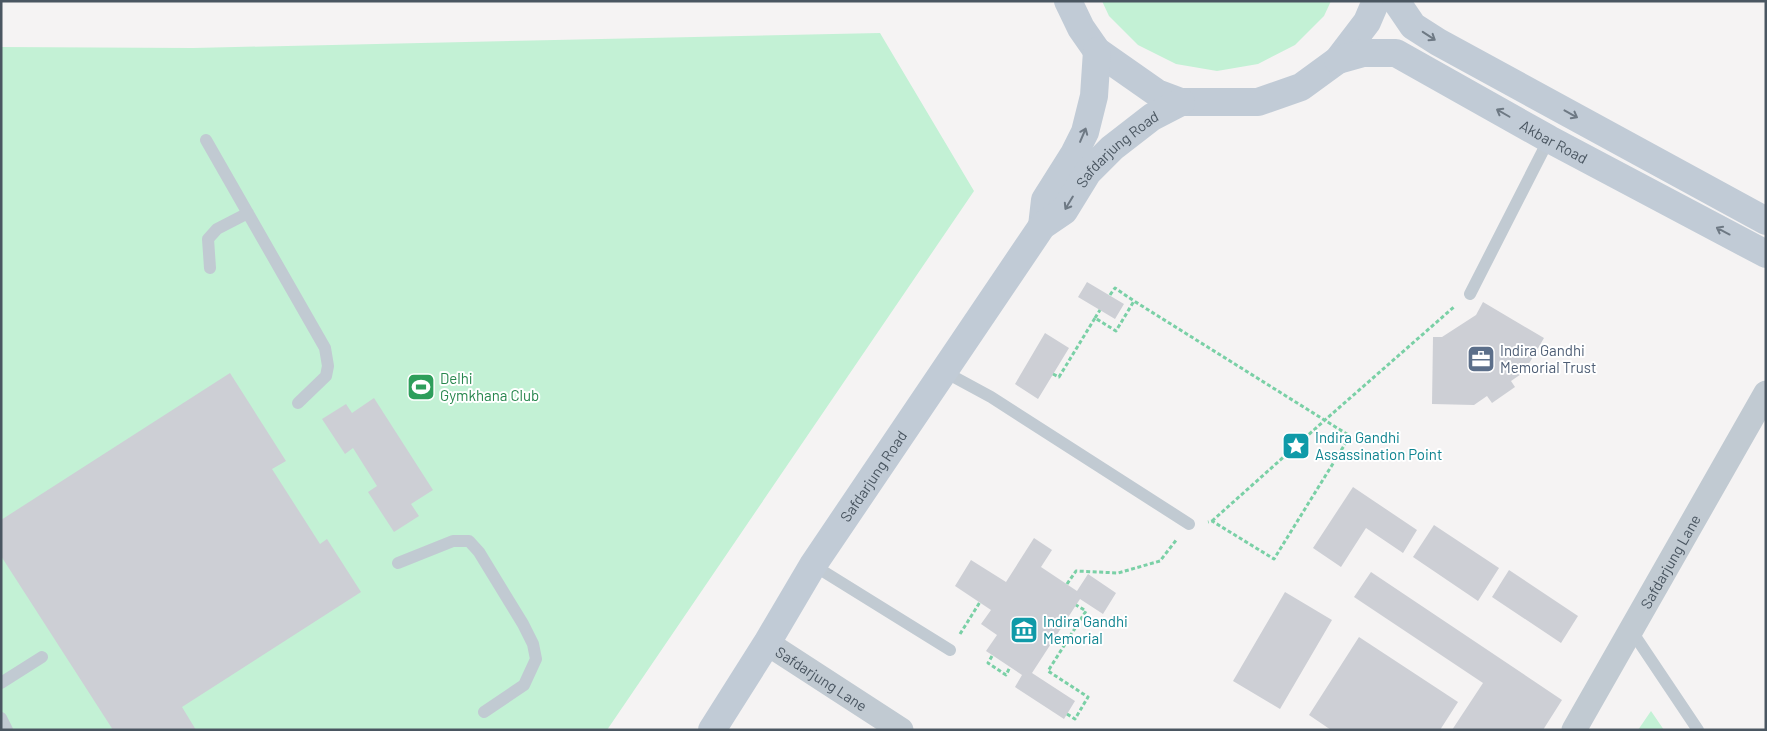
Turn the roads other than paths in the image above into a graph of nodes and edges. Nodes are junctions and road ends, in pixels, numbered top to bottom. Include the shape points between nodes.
1 (1068, 1) edge
2 (1376, 1) edge
3 (1396, 1) edge
4 (1097, 51) junction
5 (1338, 60) junction
6 (1182, 102) junction
7 (1549, 139) junction
8 (206, 140) dead end
9 (248, 213) junction
10 (1766, 221) edge
11 (1042, 226) junction
12 (1766, 254) edge
13 (210, 268) dead end
14 (1470, 294) road end
15 (943, 371) junction
16 (1766, 393) edge
17 (298, 403) dead end
18 (1189, 524) road end
19 (398, 563) dead end
20 (814, 566) junction
21 (1630, 630) junction
22 (767, 643) junction
23 (950, 650) road end
24 (42, 658) dead end
25 (1, 683) edge
26 (484, 712) dead end
27 (1, 718) edge
28 (7, 730) edge
29 (712, 730) edge
30 (902, 730) edge
31 (1574, 730) edge
32 (1698, 730) edge

1 - 4 main road
2 - 5 main road via 1367,22
3 -> 10 main road, Akbar Road via 1413,26 1438,42
4 - 6 main road via 1157,93
11 -> 4 main road, Safdarjung Road via 1045,200 1085,132 1094,96
5 - 6 main road via 1301,87 1258,102
7 -> 5 main road, Akbar Road via 1396,53 1363,53
6 -> 11 main road, Safdarjung Road via 1152,117 1112,148 1088,172 1064,211
12 -> 7 main road, Akbar Road
7 - 14 lane
8 - 9 lane
9 - 13 lane via 217,229 208,240
9 - 17 lane via 325,348 326,376
11 - 15 main road, Safdarjung Road
15 - 18 lane via 991,397
15 - 20 main road, Safdarjung Road
16 - 21 street, Safdarjung Lane
19 - 26 lane via 452,541 469,541 523,624 536,659 524,685
20 - 22 main road, Safdarjung Road
20 - 23 lane
21 - 31 street, Safdarjung Lane
21 - 32 lane
22 - 29 main road, Safdarjung Road
22 - 30 street, Safdarjung Lane
24 - 25 lane
27 - 28 lane

